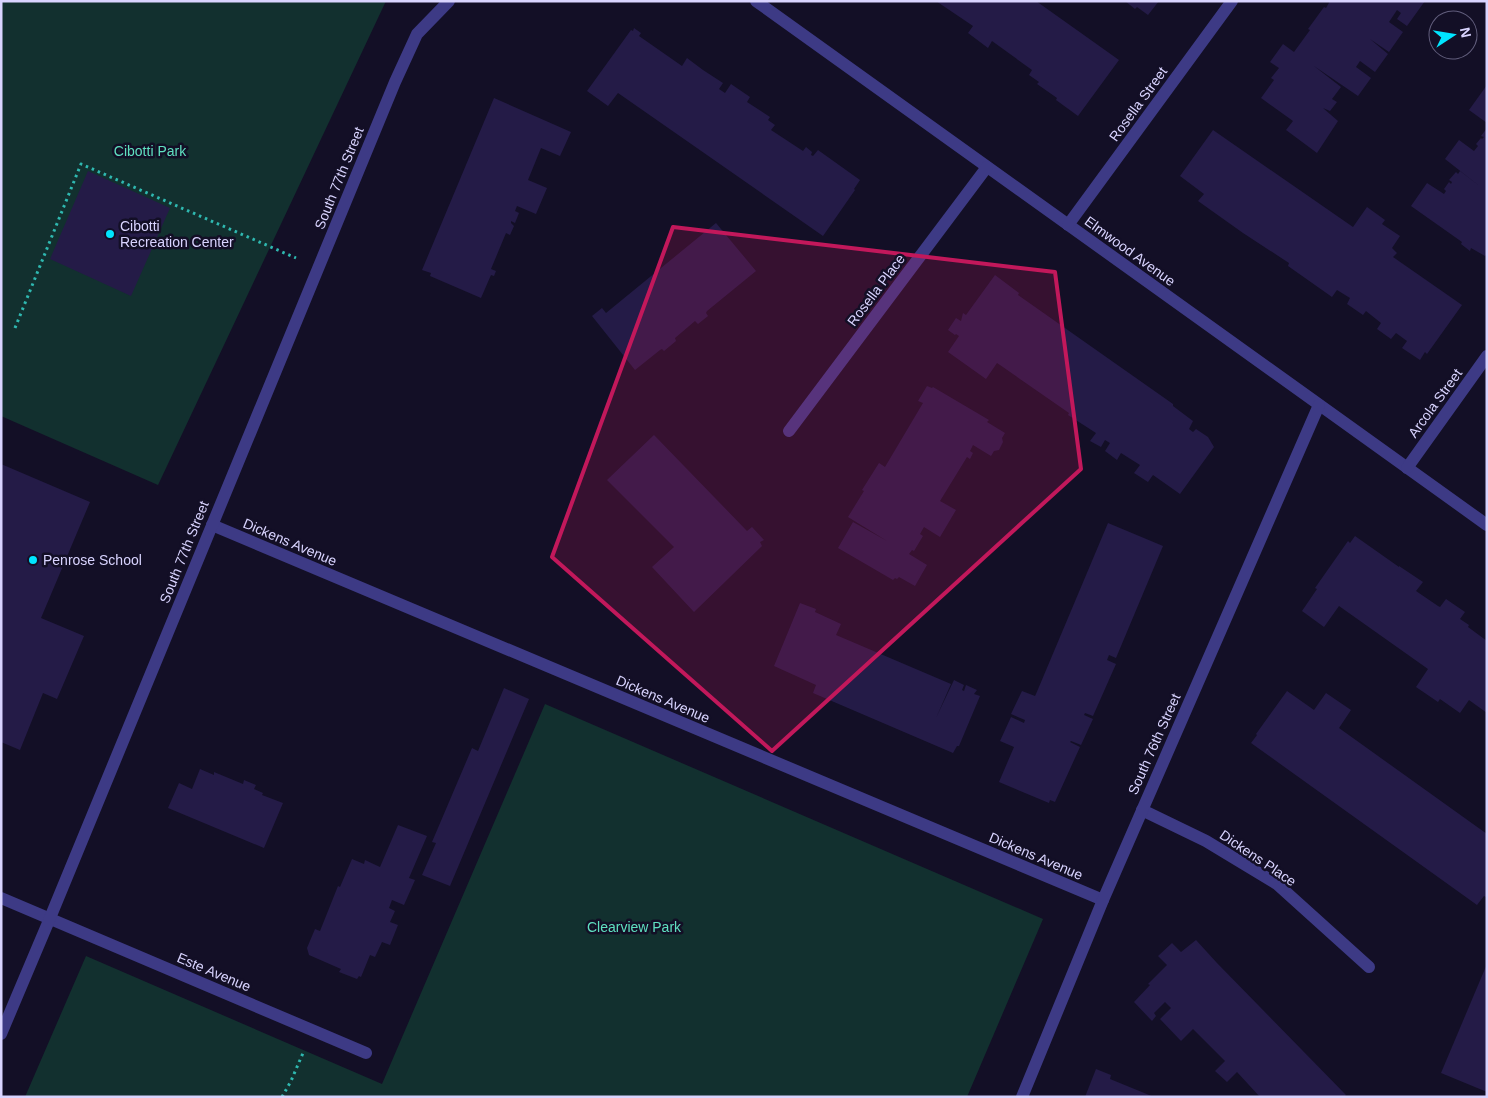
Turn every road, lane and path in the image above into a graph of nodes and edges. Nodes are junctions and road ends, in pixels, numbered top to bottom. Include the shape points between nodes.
1 (449, 1) edge
2 (756, 1) edge
3 (1232, 1) edge
4 (987, 167) junction
5 (1068, 225) junction
6 (318, 268) junction
7 (15, 328) dead end
8 (1487, 356) edge
9 (1319, 405) junction
10 (789, 431) dead end
11 (1407, 468) junction
12 (1487, 525) edge
13 (212, 526) junction
14 (1142, 810) junction
15 (1, 898) edge
16 (1103, 900) junction
17 (50, 918) junction
18 (1369, 967) dead end
19 (312, 1030) junction
20 (1, 1034) edge
21 (366, 1053) dead end
22 (282, 1097) edge
23 (1022, 1097) edge

1 - 6 street, South 77th Street via 417,34
2 - 4 street, Elmwood Avenue
3 - 5 street, Rosella Street
4 - 5 street, Elmwood Avenue
4 - 10 street, Rosella Place
5 - 9 street, Elmwood Avenue
6 - 7 path via 81,164
6 - 13 street, South 77th Street
8 - 11 street, Arcola Street
9 - 11 street, Elmwood Avenue
9 - 14 street, South 76th Street
11 - 12 street, Elmwood Avenue
13 - 16 street, Dickens Avenue
13 - 17 street, South 77th Street
14 - 16 street, South 76th Street
14 - 18 street, Dickens Place via 1206,841 1277,884
15 - 17 street, Este Avenue
16 - 23 street, South 76th Street
17 - 19 street, Este Avenue
17 - 20 street, South 77th Street
19 - 21 street, Este Avenue
19 - 22 path

